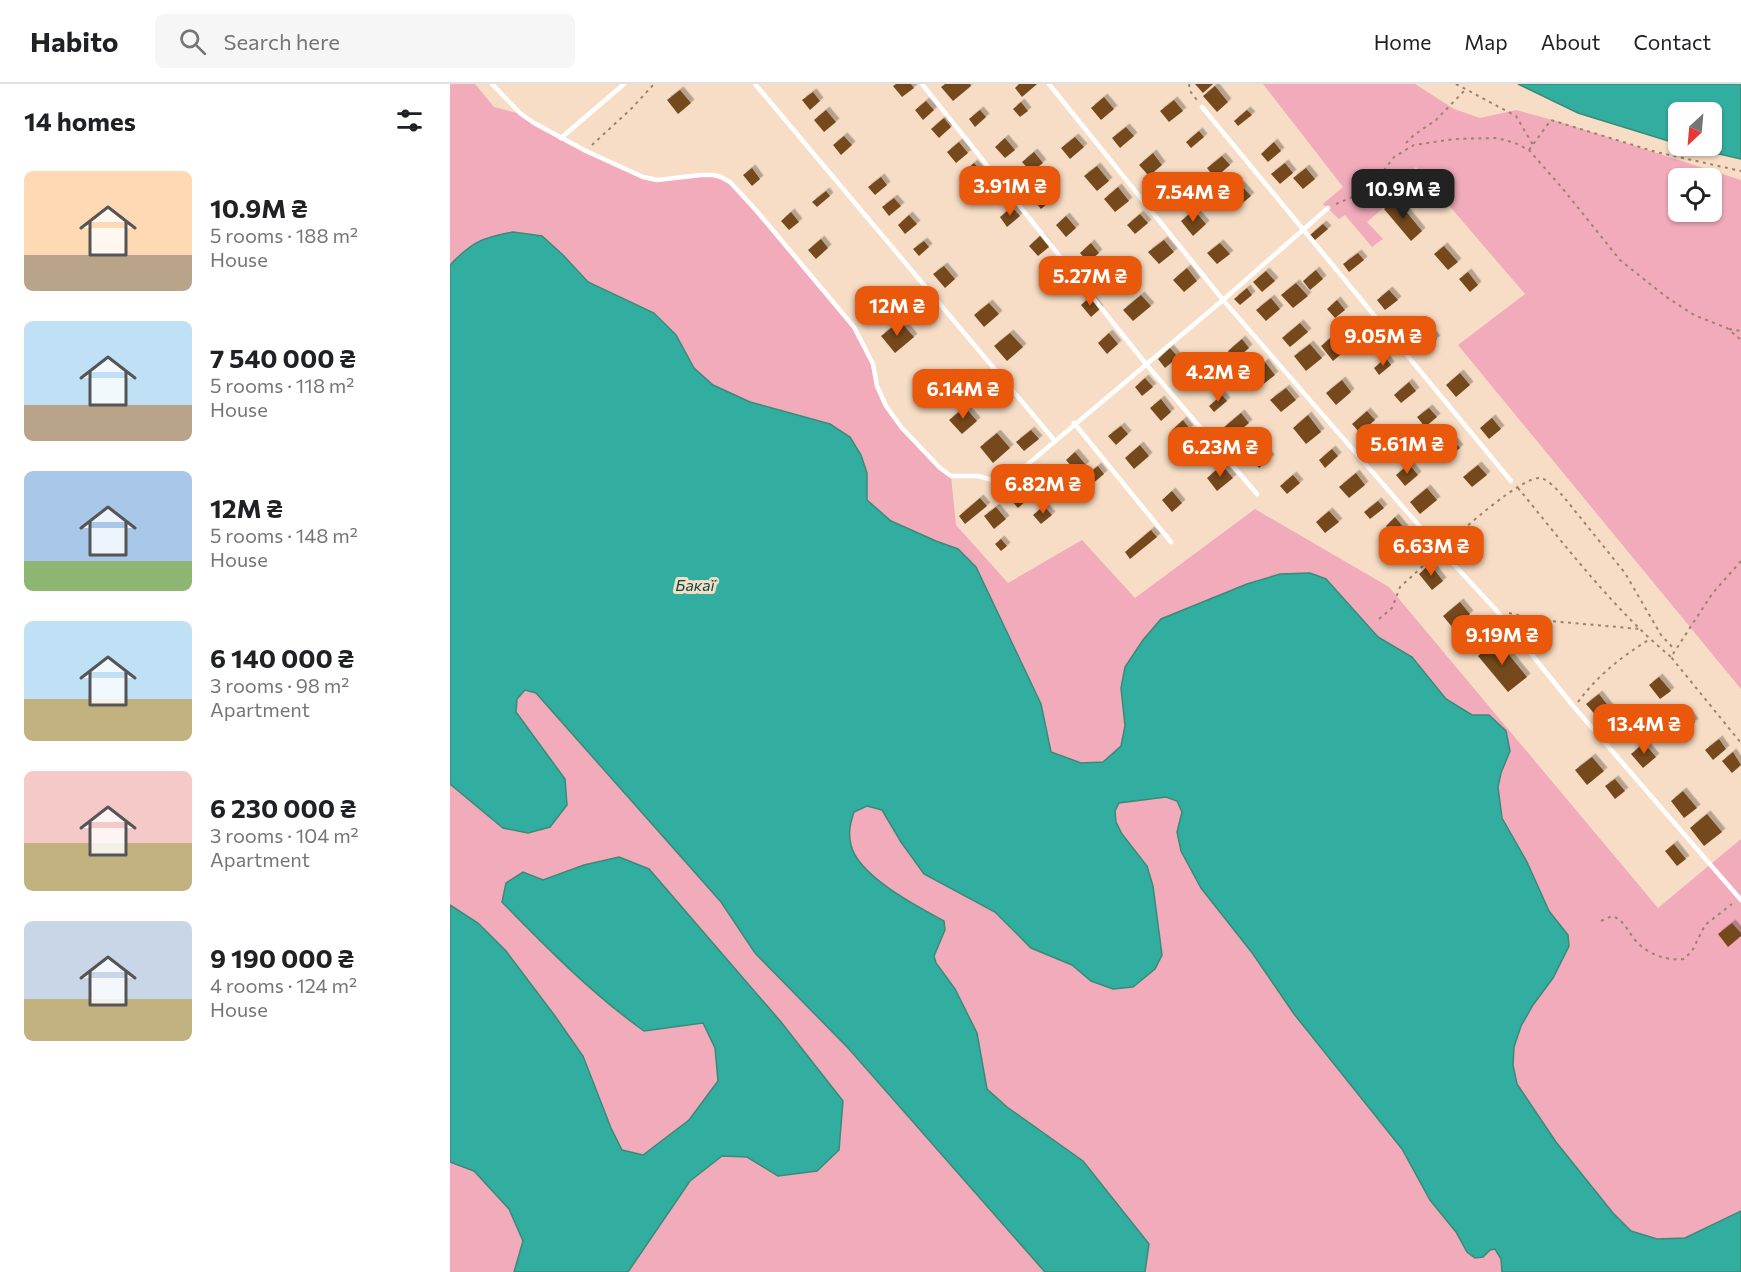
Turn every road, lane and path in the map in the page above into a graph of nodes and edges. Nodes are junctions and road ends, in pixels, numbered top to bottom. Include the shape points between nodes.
1 (492, 84) edge
2 (624, 84) edge
3 (654, 84) edge
4 (755, 84) edge
5 (922, 84) edge
6 (1049, 84) edge
7 (1189, 84) edge
8 (1456, 84) edge
9 (1466, 89) junction
10 (1203, 107) joint
11 (561, 138) junction
12 (1406, 143) dead end
13 (1533, 145) junction
14 (1529, 150) junction
15 (586, 151) junction
16 (1741, 171) edge
17 (1328, 208) joint
18 (1302, 229) junction
19 (1222, 300) junction
20 (1727, 328) junction
21 (1741, 331) edge
22 (1741, 340) edge
23 (1146, 364) junction
24 (1074, 423) junction
25 (1055, 441) junction
26 (1512, 481) dead end
27 (1517, 488) junction
28 (1257, 494) dead end
29 (1171, 542) dead end
30 (1441, 549) junction
31 (1741, 561) edge
32 (1496, 610) junction
33 (1379, 619) dead end
34 (1640, 629) junction
35 (1650, 639) junction
36 (1675, 650) junction
37 (1671, 657) junction
38 (1574, 707) junction
39 (1741, 743) edge
40 (1740, 899) edge
41 (1601, 921) dead end

1 - 11 lane via 521,114
2 - 11 lane
3 - 15 path
4 - 25 lane
5 - 23 lane
6 - 19 lane
7 - 10 path
8 - 9 path
9 - 12 path
9 - 13 path via 1516,116
10 - 18 lane
11 - 15 lane
13 - 14 path
13 - 16 path via 1551,120 1656,152
14 - 17 path via 1497,138 1414,145 1394,157 1362,194
14 - 20 path via 1620,260 1694,315
15 - 25 lane via 643,177 657,180 701,175 730,182 854,327 873,364 886,406 902,428 951,476 1009,480
17 - 18 lane
18 - 19 lane
18 - 26 lane
19 - 23 lane
19 - 30 lane
20 - 21 path
20 - 22 path
23 - 24 lane
23 - 28 lane
24 - 25 lane
24 - 29 lane
27 - 30 path
27 - 34 path
27 - 36 path via 1531,479 1542,478 1551,484 1625,573 1661,635
30 - 32 lane
30 - 33 path via 1400,587 1392,608
31 - 36 path via 1716,588
32 - 34 path via 1539,620
32 - 38 lane
34 - 35 path
35 - 37 path
35 - 38 path via 1600,674
36 - 37 path
37 - 39 path
38 - 40 lane
40 - 41 path via 1705,925 1684,959 1665,959 1651,952 1637,942 1620,919 1611,916

